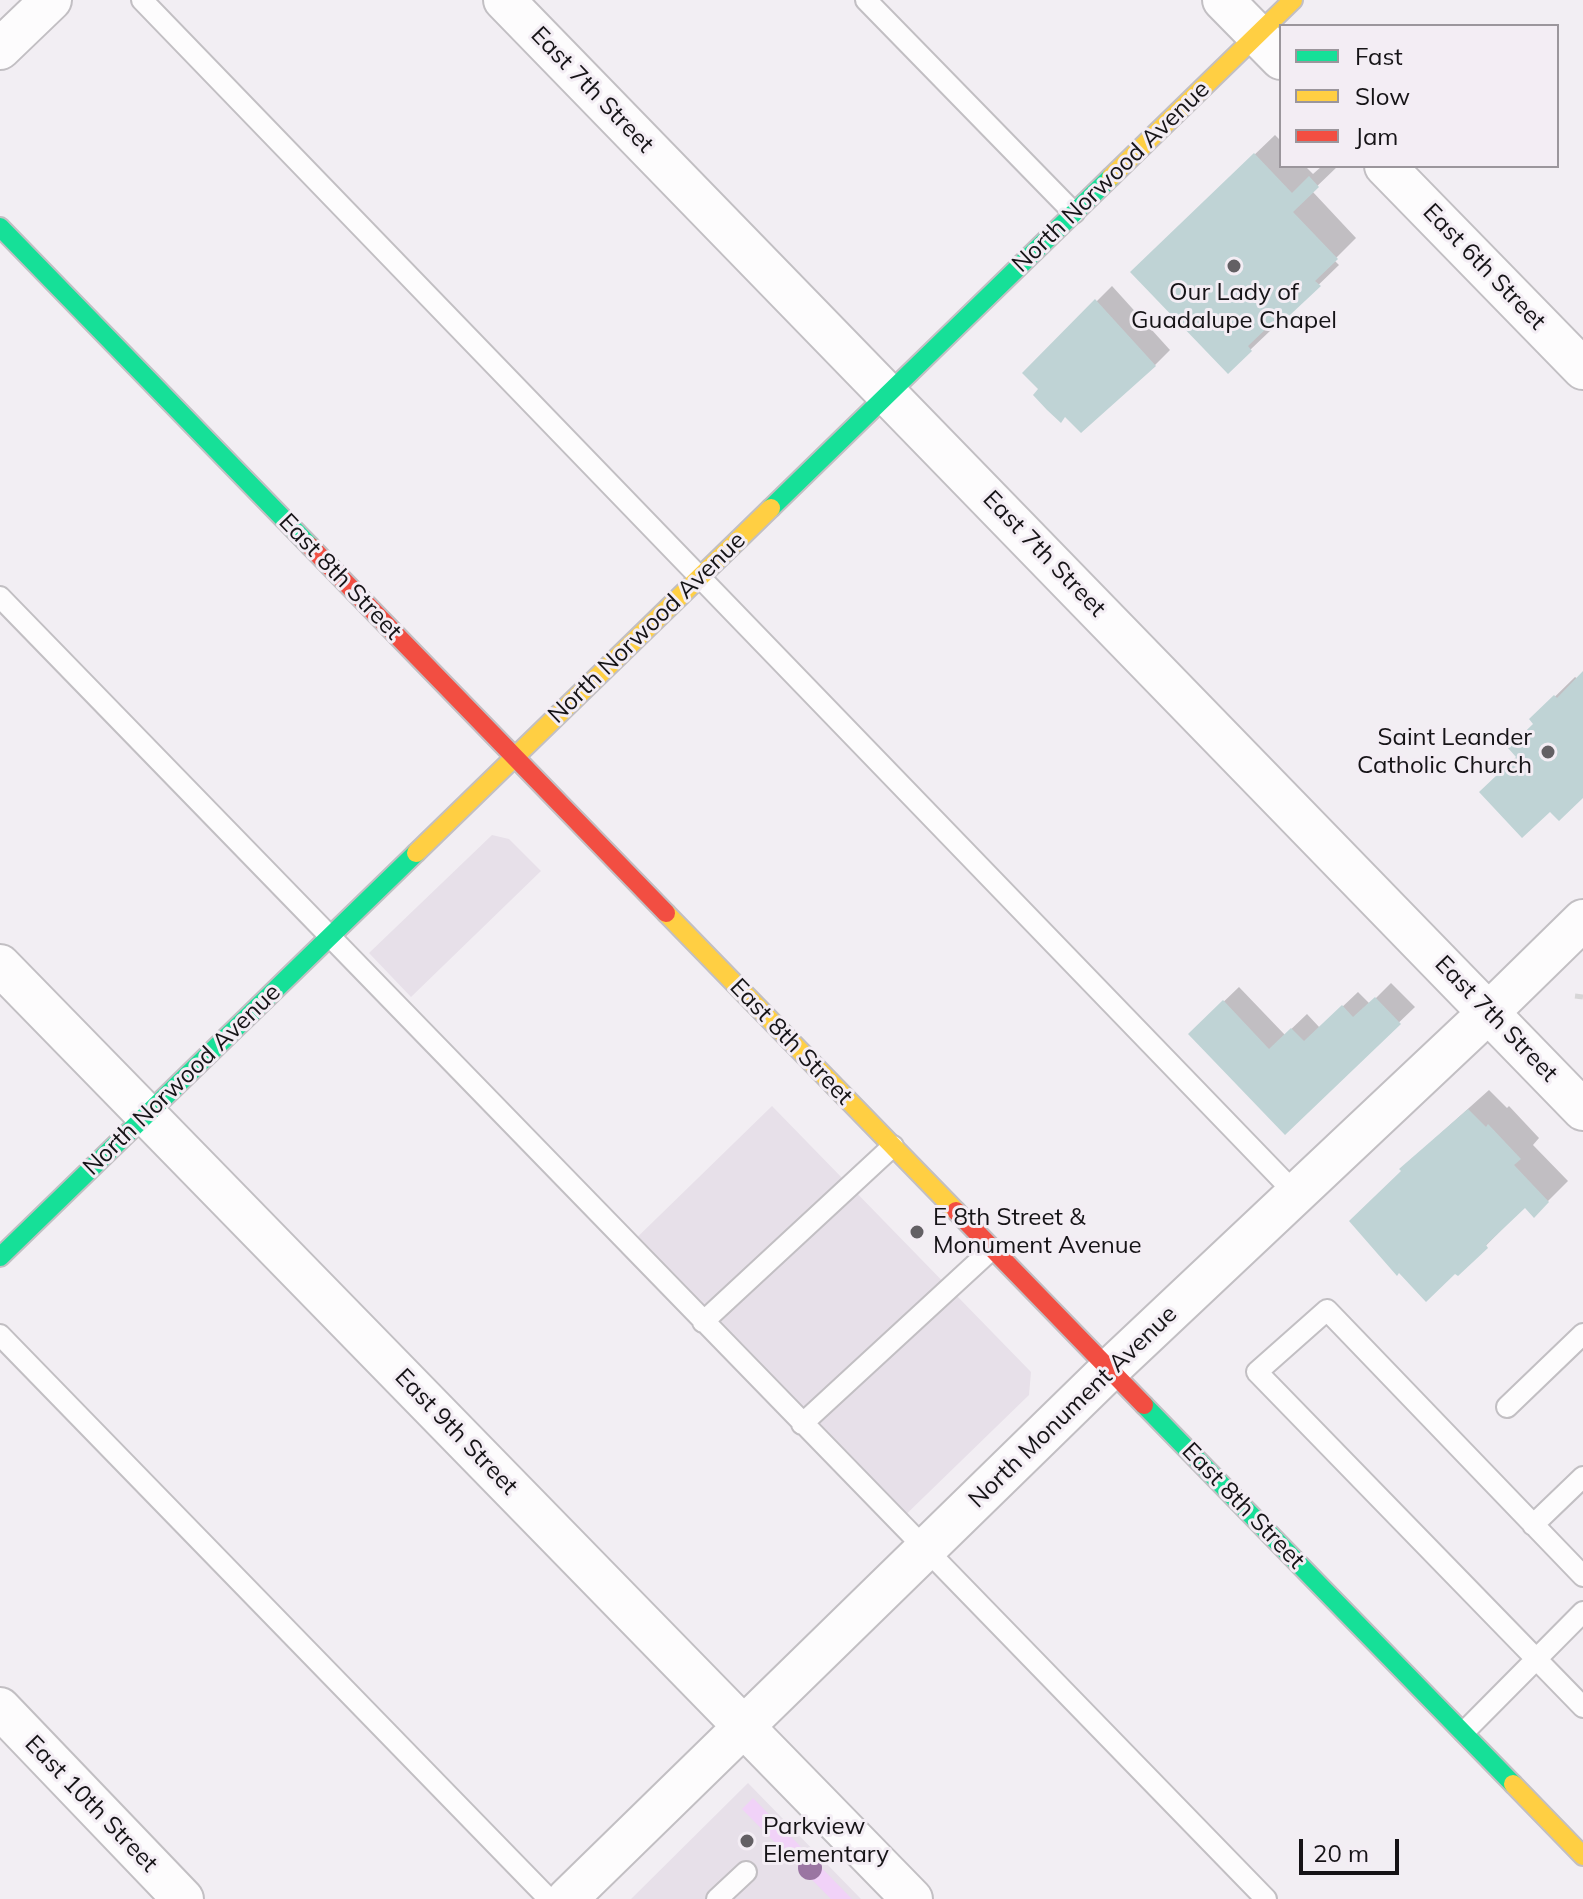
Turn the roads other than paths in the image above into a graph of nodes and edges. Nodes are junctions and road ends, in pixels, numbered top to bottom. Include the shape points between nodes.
1 (51, 0) edge
2 (142, 0) edge
3 (504, 0) edge
4 (866, 0) edge
5 (1223, 0) edge
6 (1293, 0) edge
7 (1281, 24) edge
8 (1279, 27) edge
9 (1269, 47) edge
10 (0, 49) edge
11 (1387, 168) edge
12 (1074, 213) junction
13 (0, 227) edge
14 (1583, 369) edge
15 (888, 394) junction
16 (700, 577) junction
17 (0, 597) edge
18 (515, 757) junction
19 (1583, 920) edge
20 (330, 936) junction
21 (0, 965) edge
22 (1489, 1012) junction
23 (1583, 1110) edge
24 (146, 1115) junction
25 (893, 1146) junction
26 (1296, 1194) junction
27 (992, 1249) junction
28 (0, 1257) edge
29 (703, 1322) junction
30 (1583, 1334) edge
31 (0, 1335) edge
32 (1110, 1369) junction
33 (1507, 1407) dead end
34 (802, 1424) junction
35 (1583, 1477) edge
36 (1533, 1525) junction
37 (926, 1551) junction
38 (1583, 1576) edge
39 (1583, 1612) edge
40 (1535, 1659) junction
41 (1583, 1707) edge
42 (0, 1708) edge
43 (746, 1727) junction
44 (1464, 1732) junction
45 (1583, 1856) edge
46 (746, 1872) dead end
47 (183, 1899) edge
48 (549, 1899) edge
49 (567, 1899) edge
50 (717, 1899) edge
51 (912, 1899) edge
52 (1266, 1899) edge

1 - 10 street
2 - 16 lane
3 - 15 street, East 7th Street
4 - 12 lane
5 - 9 street
6 - 7 street, North Norwood Avenue
8 - 9 street, North Norwood Avenue
9 - 12 street, North Norwood Avenue
11 - 14 street, East 6th Street
12 - 15 street, North Norwood Avenue
13 - 18 street, East 8th Street
15 - 16 street, North Norwood Avenue
15 - 22 street, East 7th Street
16 - 18 street, North Norwood Avenue
16 - 26 lane
17 - 20 lane
18 - 20 street, North Norwood Avenue
18 - 25 street, East 8th Street
19 - 22 street, North Monument Avenue
20 - 24 street, North Norwood Avenue
20 - 29 lane
21 - 24 street, East 9th Street
22 - 23 street, East 7th Street
22 - 26 street, North Monument Avenue
24 - 28 street, North Norwood Avenue
24 - 43 street, East 9th Street
25 - 27 street, East 8th Street
25 - 29 lane
26 - 32 street, North Monument Avenue
27 - 32 street, East 8th Street
27 - 34 lane
29 - 34 lane
30 - 33 lane
31 - 48 lane
32 - 37 street, North Monument Avenue
32 - 44 street, East 8th Street
34 - 37 lane
35 - 36 lane
36 - 38 lane
36 - 40 lane via 1327,1310 1257,1372
37 - 43 street, North Monument Avenue
37 - 52 lane
39 - 40 lane
40 - 41 lane
40 - 44 lane
42 - 47 street, East 10th Street
43 - 49 street, North Monument Avenue
43 - 51 street, East 9th Street
44 - 45 street, East 8th Street
46 - 50 lane

